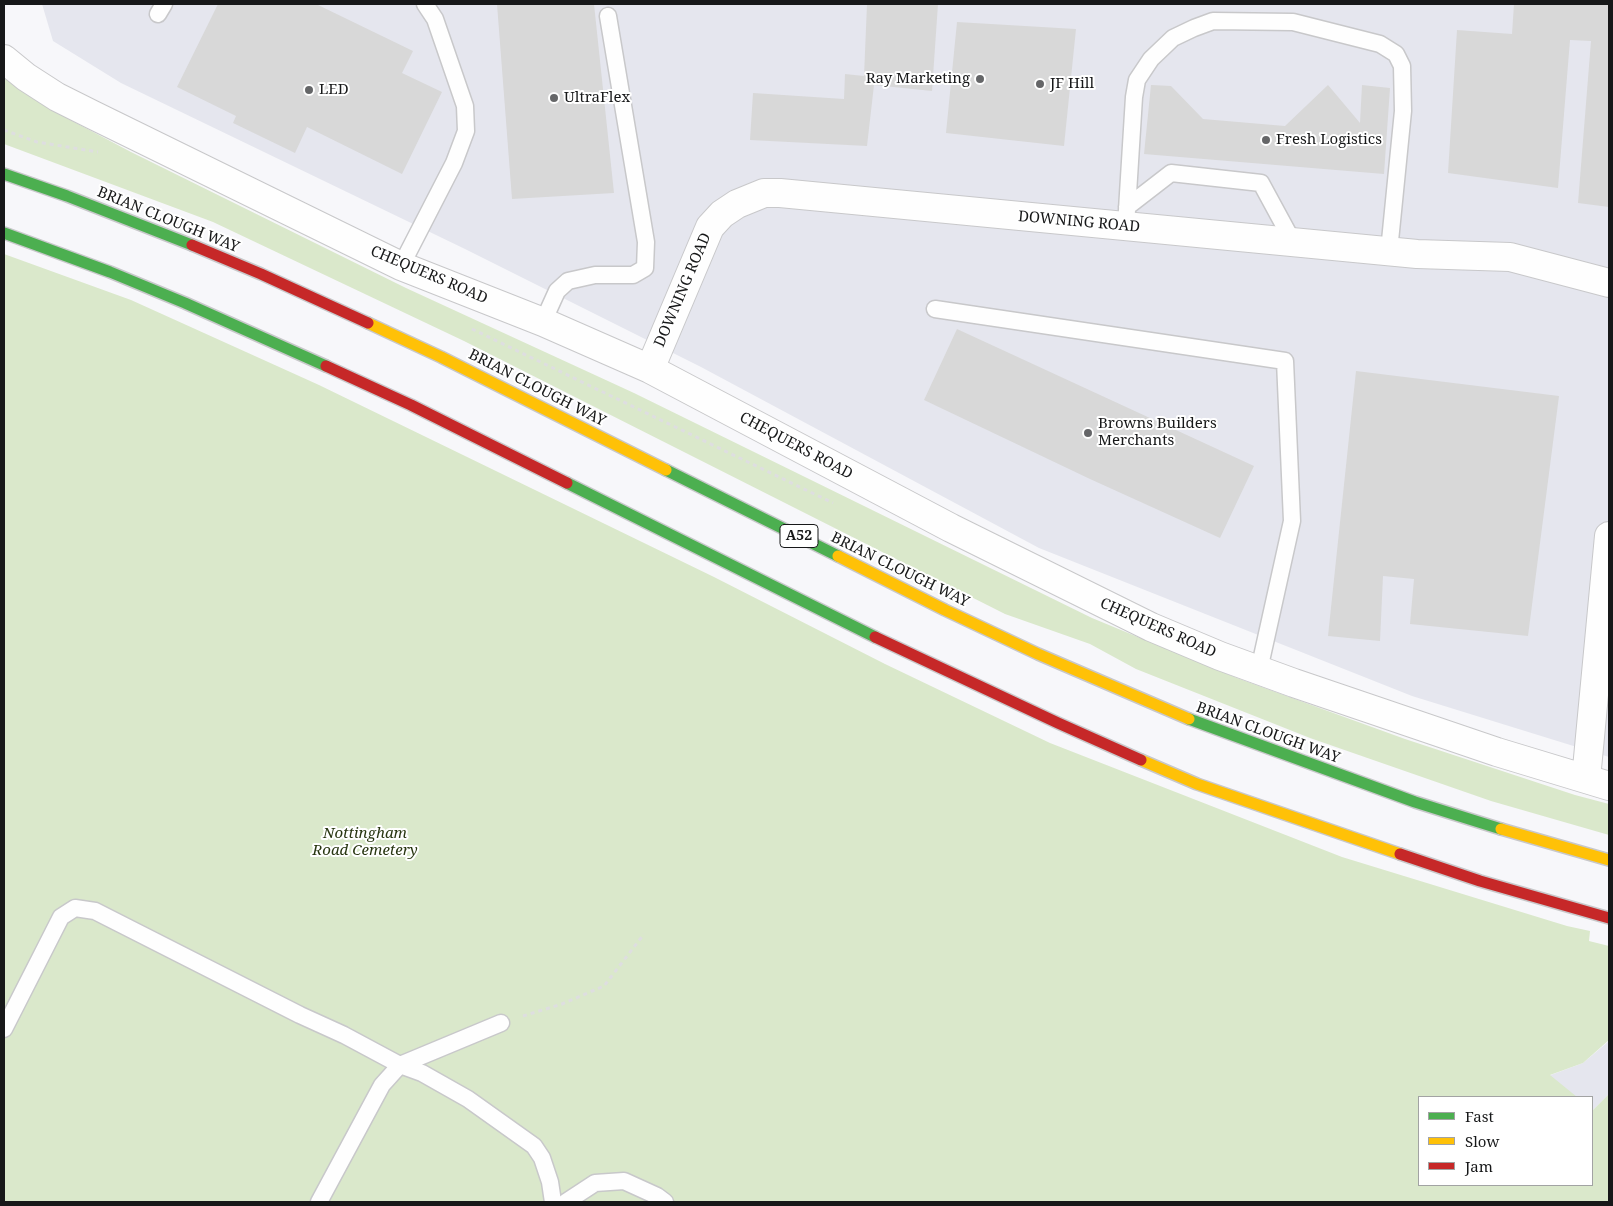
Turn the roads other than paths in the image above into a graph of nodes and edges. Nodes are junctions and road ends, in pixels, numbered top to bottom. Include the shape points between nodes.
1 (425, 4) edge
2 (608, 16) dead end
3 (4, 59) edge
4 (4, 174) edge
5 (1126, 217) junction
6 (4, 233) edge
7 (1293, 242) junction
8 (1389, 251) junction
9 (401, 266) junction
10 (1609, 283) edge
11 (935, 309) dead end
12 (543, 322) junction
13 (650, 369) junction
14 (1609, 536) edge
15 (1259, 670) junction
16 (1598, 783) edge
17 (1609, 860) edge
18 (1609, 918) edge
19 (501, 1023) road end
20 (4, 1029) edge
21 (400, 1065) junction
22 (319, 1202) edge
23 (553, 1202) edge
24 (566, 1202) edge
25 (665, 1202) edge

1 - 9 lane via 435,19 466,106 466,131 454,163
2 - 12 lane via 646,242 645,268 634,275 595,276 568,282 557,291
3 - 9 street, CHEQUERS ROAD via 57,97
4 - 17 highway, BRIAN CLOUGH WAY / A52 via 162,232 441,357 945,610 1185,718 1415,802
5 - 7 street, DOWNING ROAD
5 - 7 lane via 1171,173 1261,183
5 - 8 lane via 1134,97 1138,80 1151,59 1173,38 1213,21 1293,22 1380,44 1396,54 1402,66 1403,111
5 - 13 street, DOWNING ROAD via 764,193 737,204 710,227
6 - 18 highway via 110,272 313,360 420,410 911,656 1197,784 1480,881
7 - 8 street, DOWNING ROAD
8 - 10 street, DOWNING ROAD via 1510,258
9 - 12 street, CHEQUERS ROAD
11 - 15 lane via 1285,361 1292,521
12 - 13 street, CHEQUERS ROAD
13 - 15 street, CHEQUERS ROAD via 1072,588 1151,627
14 - 16 street
15 - 16 street, CHEQUERS ROAD via 1441,734
19 - 21 lane
20 - 21 lane via 61,917 75,908 95,911 118,922
21 - 22 lane via 382,1085
21 - 23 lane via 422,1073 468,1099 534,1146 542,1158
24 - 25 lane via 595,1184 624,1181

